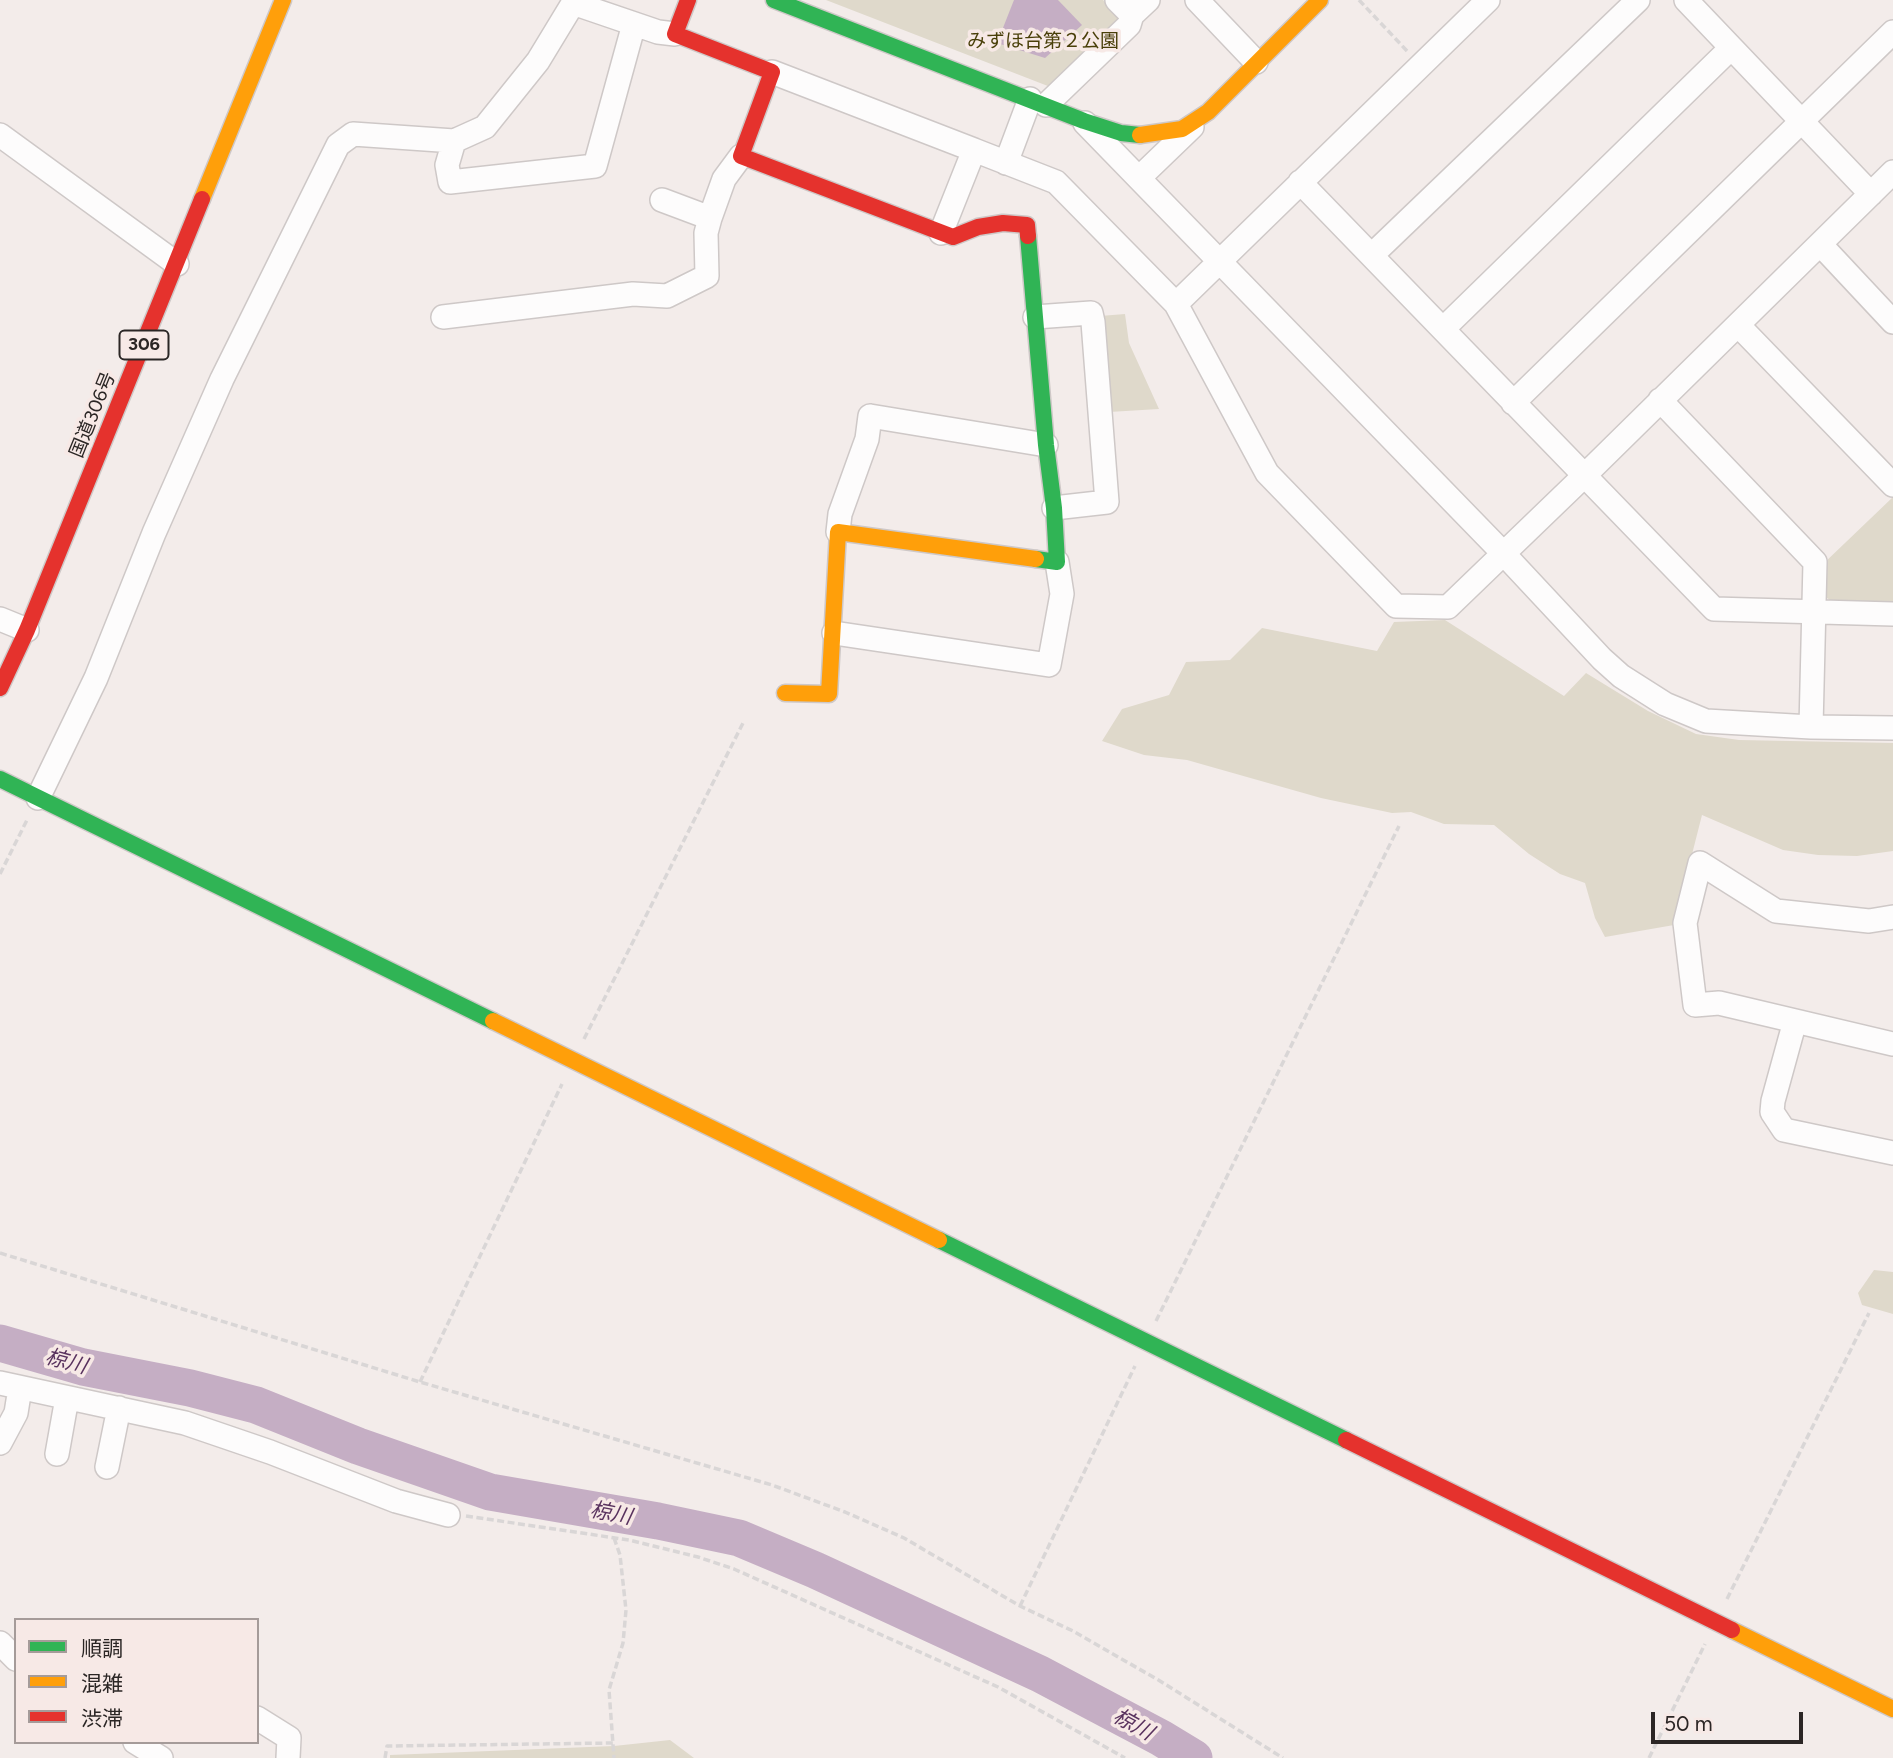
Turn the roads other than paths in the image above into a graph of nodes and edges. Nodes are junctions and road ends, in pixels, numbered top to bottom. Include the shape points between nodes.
1 (283, 0) edge
2 (688, 0) edge
3 (774, 0) edge
4 (1197, 0) edge
5 (1320, 0) edge
6 (1488, 0) edge
7 (1638, 0) edge
8 (1686, 0) edge
9 (574, 1) edge
10 (1132, 5) edge
11 (634, 24) junction
12 (1893, 32) edge
13 (675, 34) junction
14 (1731, 48) junction
15 (1256, 62) junction
16 (772, 72) junction
17 (1038, 102) junction
18 (1208, 112) junction
19 (1084, 121) junction
20 (1801, 121) junction
21 (0, 135) edge
22 (454, 141) junction
23 (974, 150) junction
24 (741, 156) junction
25 (1006, 163) junction
26 (1893, 172) edge
27 (1139, 178) junction
28 (1300, 182) junction
29 (1871, 194) junction
30 (662, 200) dead end
31 (710, 218) junction
32 (941, 233) junction
33 (1820, 244) junction
34 (1371, 255) junction
35 (1219, 261) junction
36 (177, 264) junction
37 (1176, 304) junction
38 (443, 317) dead end
39 (1035, 317) junction
40 (1893, 322) edge
41 (1738, 325) junction
42 (1444, 329) junction
43 (1660, 400) junction
44 (1513, 403) junction
45 (1046, 445) junction
46 (1584, 476) junction
47 (1893, 485) edge
48 (1054, 508) junction
49 (838, 532) junction
50 (1503, 553) junction
51 (1057, 562) junction
52 (1814, 613) junction
53 (1893, 614) edge
54 (0, 619) edge
55 (27, 630) junction
56 (834, 633) junction
57 (0, 688) edge
58 (785, 693) dead end
59 (1811, 727) junction
60 (1893, 728) edge
61 (0, 779) edge
62 (38, 798) junction
63 (1893, 917) edge
64 (1794, 1021) junction
65 (1893, 1044) edge
66 (1893, 1153) edge
67 (10, 1385) edge
68 (67, 1398) junction
69 (119, 1408) junction
70 (0, 1443) edge
71 (57, 1454) dead end
72 (107, 1467) dead end
73 (448, 1515) road end
74 (0, 1643) edge
75 (14, 1657) edge
76 (1893, 1709) edge
77 (259, 1719) edge
78 (138, 1744) edge
79 (162, 1758) edge
80 (288, 1758) edge

1 - 36 main road, 国道306号 / 306
2 - 13 main road
3 - 17 main road
4 - 15 street
5 - 15 main road
6 - 28 street
7 - 34 street
8 - 14 street
9 - 11 street
9 - 22 street via 538,61 485,127
10 - 17 street via 1129,25
11 - 13 street
11 - 22 street via 595,166 450,182 447,165
12 - 20 street
13 - 16 main road
14 - 20 street
14 - 42 street
15 - 18 main road
16 - 23 street
16 - 24 main road
17 - 19 main road
17 - 25 street
18 - 19 main road via 1182,130 1144,136
18 - 27 street
19 - 27 street
20 - 29 street
20 - 44 street
21 - 36 street
22 - 62 street via 353,135 338,145 222,379 96,678
23 - 25 street
23 - 32 street
24 - 31 street via 723,179
24 - 32 main road
25 - 37 street via 1056,182
26 - 29 street
27 - 35 street
28 - 34 street
28 - 35 street
29 - 33 street
30 - 31 street
31 - 38 street via 707,276 667,296 633,294
32 - 39 main road via 953,237 978,227 1027,225
33 - 40 street
33 - 41 street
34 - 42 street
35 - 37 street
35 - 50 street
36 - 55 main road, 国道306号 / 306
37 - 50 street via 1267,473 1396,606 1448,607
39 - 45 main road
39 - 48 street via 1091,313 1093,322 1107,502
41 - 43 street
41 - 47 street
42 - 44 street
43 - 46 street
43 - 52 street via 1815,562
44 - 46 street
45 - 48 main road
45 - 49 street via 870,416
46 - 50 street
46 - 52 street via 1714,609
48 - 51 main road
49 - 51 main road
49 - 56 main road
50 - 59 street via 1602,659 1654,698 1706,720
51 - 56 street via 1062,594 1049,666
52 - 53 street
52 - 59 street
54 - 55 street
55 - 57 main road, 国道306号 / 306
56 - 58 main road via 829,694
59 - 60 street
61 - 62 main road
62 - 76 main road
63 - 64 street via 1869,921 1776,911 1700,863 1685,923 1695,1005 1719,1003
64 - 65 street
64 - 66 street via 1772,1112 1784,1130
67 - 68 street
67 - 70 street via 16,1413
68 - 69 street
68 - 71 street
69 - 72 street
69 - 73 street via 209,1430 396,1501
74 - 75 street
77 - 80 street via 289,1738
78 - 79 street

